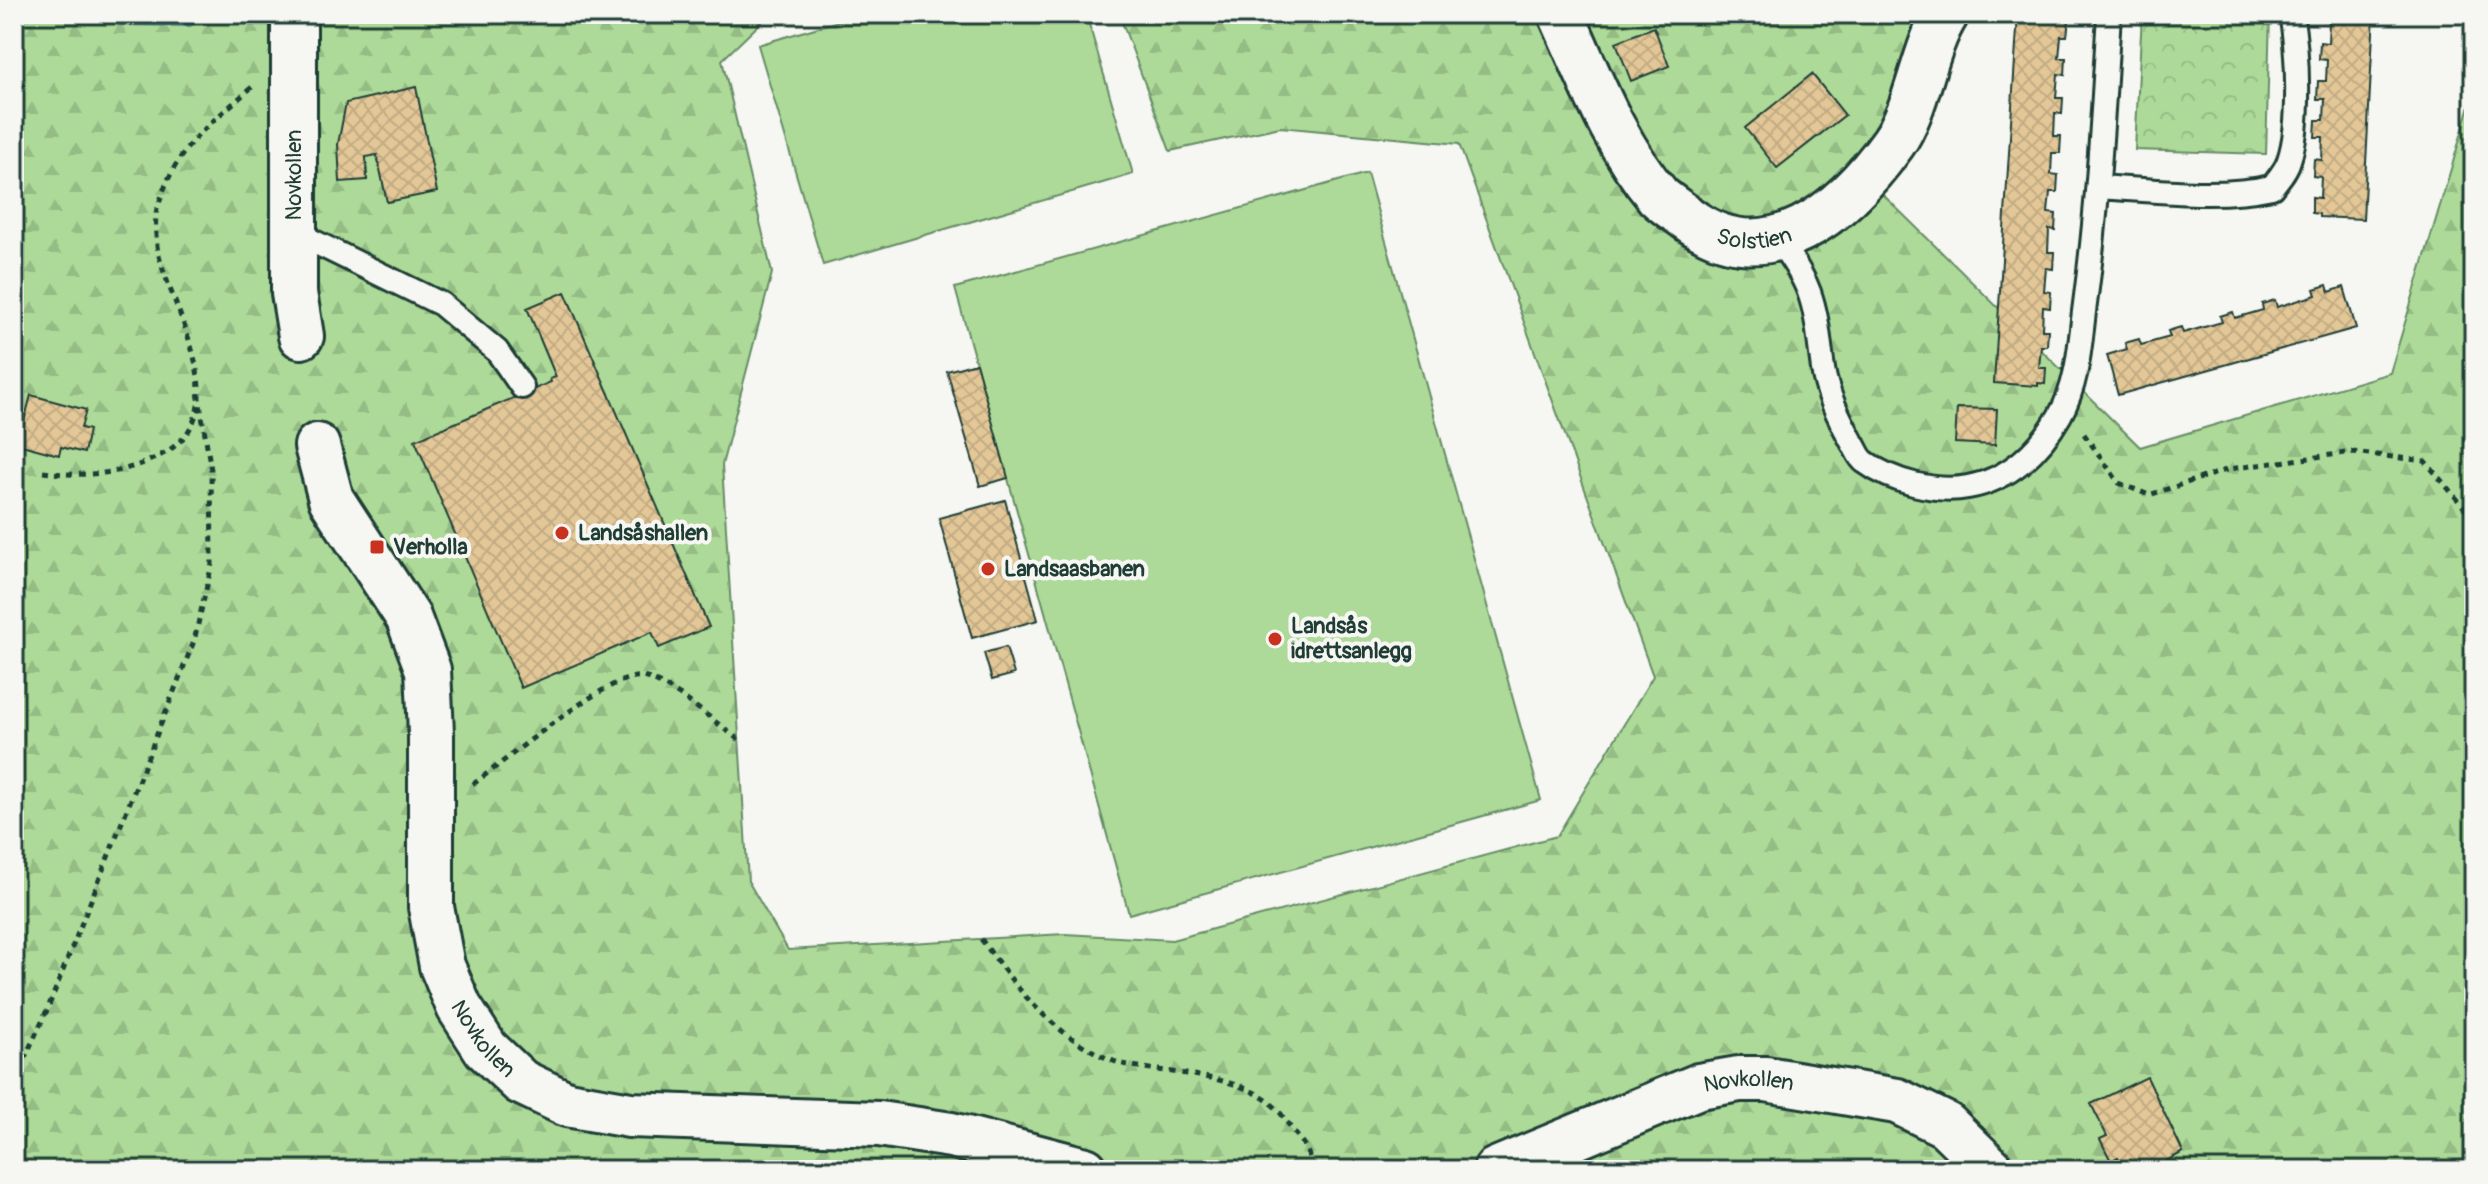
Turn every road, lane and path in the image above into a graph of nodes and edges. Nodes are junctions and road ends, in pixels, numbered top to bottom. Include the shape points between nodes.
1 (294, 14) edge
2 (1561, 14) edge
3 (1946, 14) edge
4 (2109, 14) edge
5 (2291, 14) edge
6 (294, 58) junction
7 (2098, 187) junction
8 (294, 232) junction
9 (1778, 240) junction
10 (301, 336) dead end
11 (522, 387) dead end
12 (198, 392) junction
13 (2061, 414) junction
14 (317, 446) dead end
15 (43, 472) dead end
16 (2474, 519) edge
17 (739, 740) dead end
18 (430, 810) junction
19 (981, 939) dead end
20 (14, 1081) edge
21 (1085, 1170) edge
22 (1309, 1170) edge
23 (1496, 1170) edge
24 (1992, 1170) edge

1 - 6 street, Novkollen
2 - 9 street, Solstien via 1610,121 1660,198 1701,228 1738,242
3 - 9 street, Solstien via 1896,139 1873,170 1802,231
4 - 7 lane
5 - 7 lane via 2296,117 2289,162 2272,187 2248,192
6 - 8 street, Novkollen
6 - 12 path via 267,74 182,152 156,213 158,251 189,336
7 - 13 lane via 2077,369
8 - 10 street, Novkollen via 294,293
8 - 11 lane via 441,304 497,351
9 - 13 lane via 1808,290 1837,415 1862,461 1931,488 1984,485 2011,472 2036,449
12 - 15 path via 193,421 180,445 150,461 78,477
12 - 20 path via 211,470 212,564 194,641
13 - 16 path via 2081,430 2119,483 2149,495 2229,469 2353,452 2425,461
14 - 18 street, Novkollen via 331,499 408,617 428,670
17 - 18 path via 654,680 638,676 592,695
18 - 21 street, Novkollen via 431,907 442,966 459,1007 486,1049 521,1082 567,1104 630,1115 879,1124 951,1135
19 - 22 path via 1047,1020 1082,1045 1116,1062 1219,1080 1249,1090 1275,1107 1305,1146
23 - 24 street, Novkollen via 1699,1086 1766,1079 1897,1101 1946,1125

